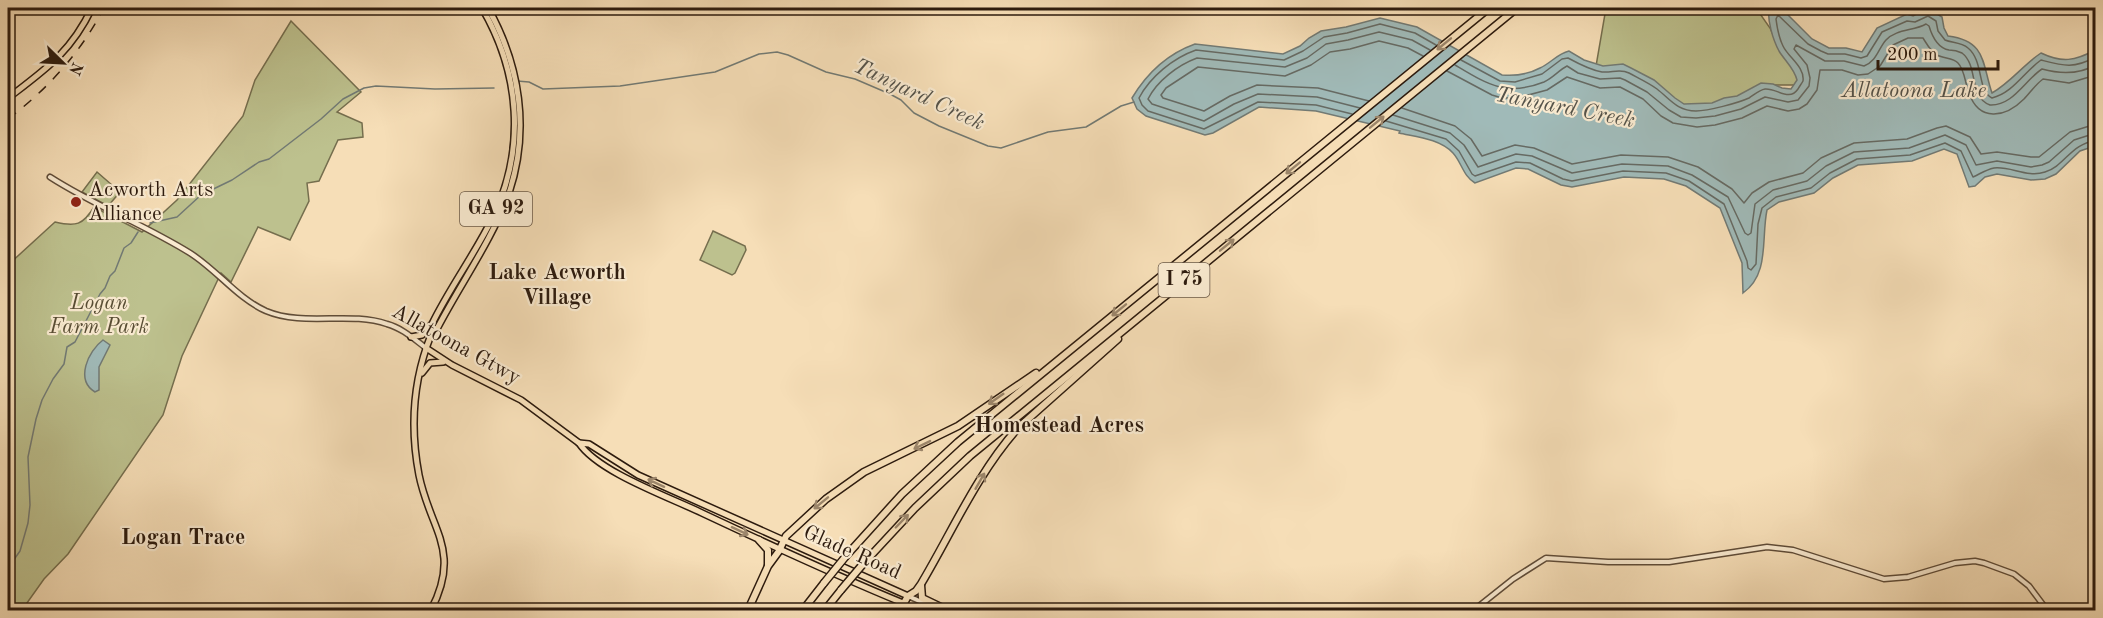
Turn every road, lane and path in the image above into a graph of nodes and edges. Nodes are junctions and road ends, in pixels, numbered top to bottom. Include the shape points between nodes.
1 (92, 8) edge
2 (482, 8) edge
3 (488, 8) edge
4 (1489, 8) edge
5 (1517, 8) edge
6 (508, 59) junction
7 (8, 98) edge
8 (517, 106) junction
9 (50, 177) dead end
10 (1137, 319) junction
11 (432, 324) junction
12 (431, 335) junction
13 (411, 337) junction
14 (426, 348) junction
15 (1055, 362) junction
16 (450, 364) junction
17 (419, 377) junction
18 (579, 443) junction
19 (759, 540) junction
20 (783, 541) junction
21 (780, 549) junction
22 (768, 566) junction
23 (921, 584) junction
24 (908, 596) junction
25 (903, 603) junction
26 (431, 610) edge
27 (748, 610) edge
28 (803, 610) edge
29 (825, 610) edge
30 (900, 610) edge
31 (916, 610) edge
32 (940, 610) edge
33 (947, 610) edge
34 (1474, 610) edge
35 (2047, 610) edge

1 - 7 main road via 63,53
2 - 6 main road, GA 92
3 - 6 main road via 505,40
4 -> 15 highway, I 75
10 -> 5 highway, I 75
6 - 8 main road, GA 92
8 - 11 main road, GA 92 via 514,148 502,194 487,229
8 - 12 main road, GA 92 via 520,136 508,194 493,229
9 - 13 street, Allatoona Gtwy via 184,249 249,302 268,312 374,321
23 -> 10 highway via 1006,441
29 -> 10 highway, I 75, bridge via 900,523 953,471
11 - 12 main road, GA 92
11 - 13 main road via 422,335
12 - 14 main road, GA 92
13 - 14 street, Allatoona Gtwy
14 - 16 main road, Allatoona Gtwy
14 - 17 main road, GA 92
15 -> 20 highway via 958,426 853,480 813,509
15 - 28 highway, I 75, bridge via 895,502
16 - 17 main road via 430,363
16 - 18 main road, Allatoona Gtwy via 521,400
17 - 26 main road, GA 92 via 414,411 418,467 444,548 443,577
18 -> 19 main road, Glade Road via 606,466
20 -> 18 main road via 627,469 589,444
19 - 21 main road, Glade Road
19 - 22 highway via 768,550
20 - 21 highway
20 - 24 main road, Glade Road
21 - 22 highway
21 - 25 main road, Glade Road
22 - 27 highway
23 - 24 highway
23 - 33 highway via 922,598
24 - 25 highway
24 - 32 street
25 - 30 highway
25 - 31 street
34 - 35 street via 1546,558 1669,562 1767,547 1793,550 1884,579 1908,577 1955,563 1984,563 2014,573

